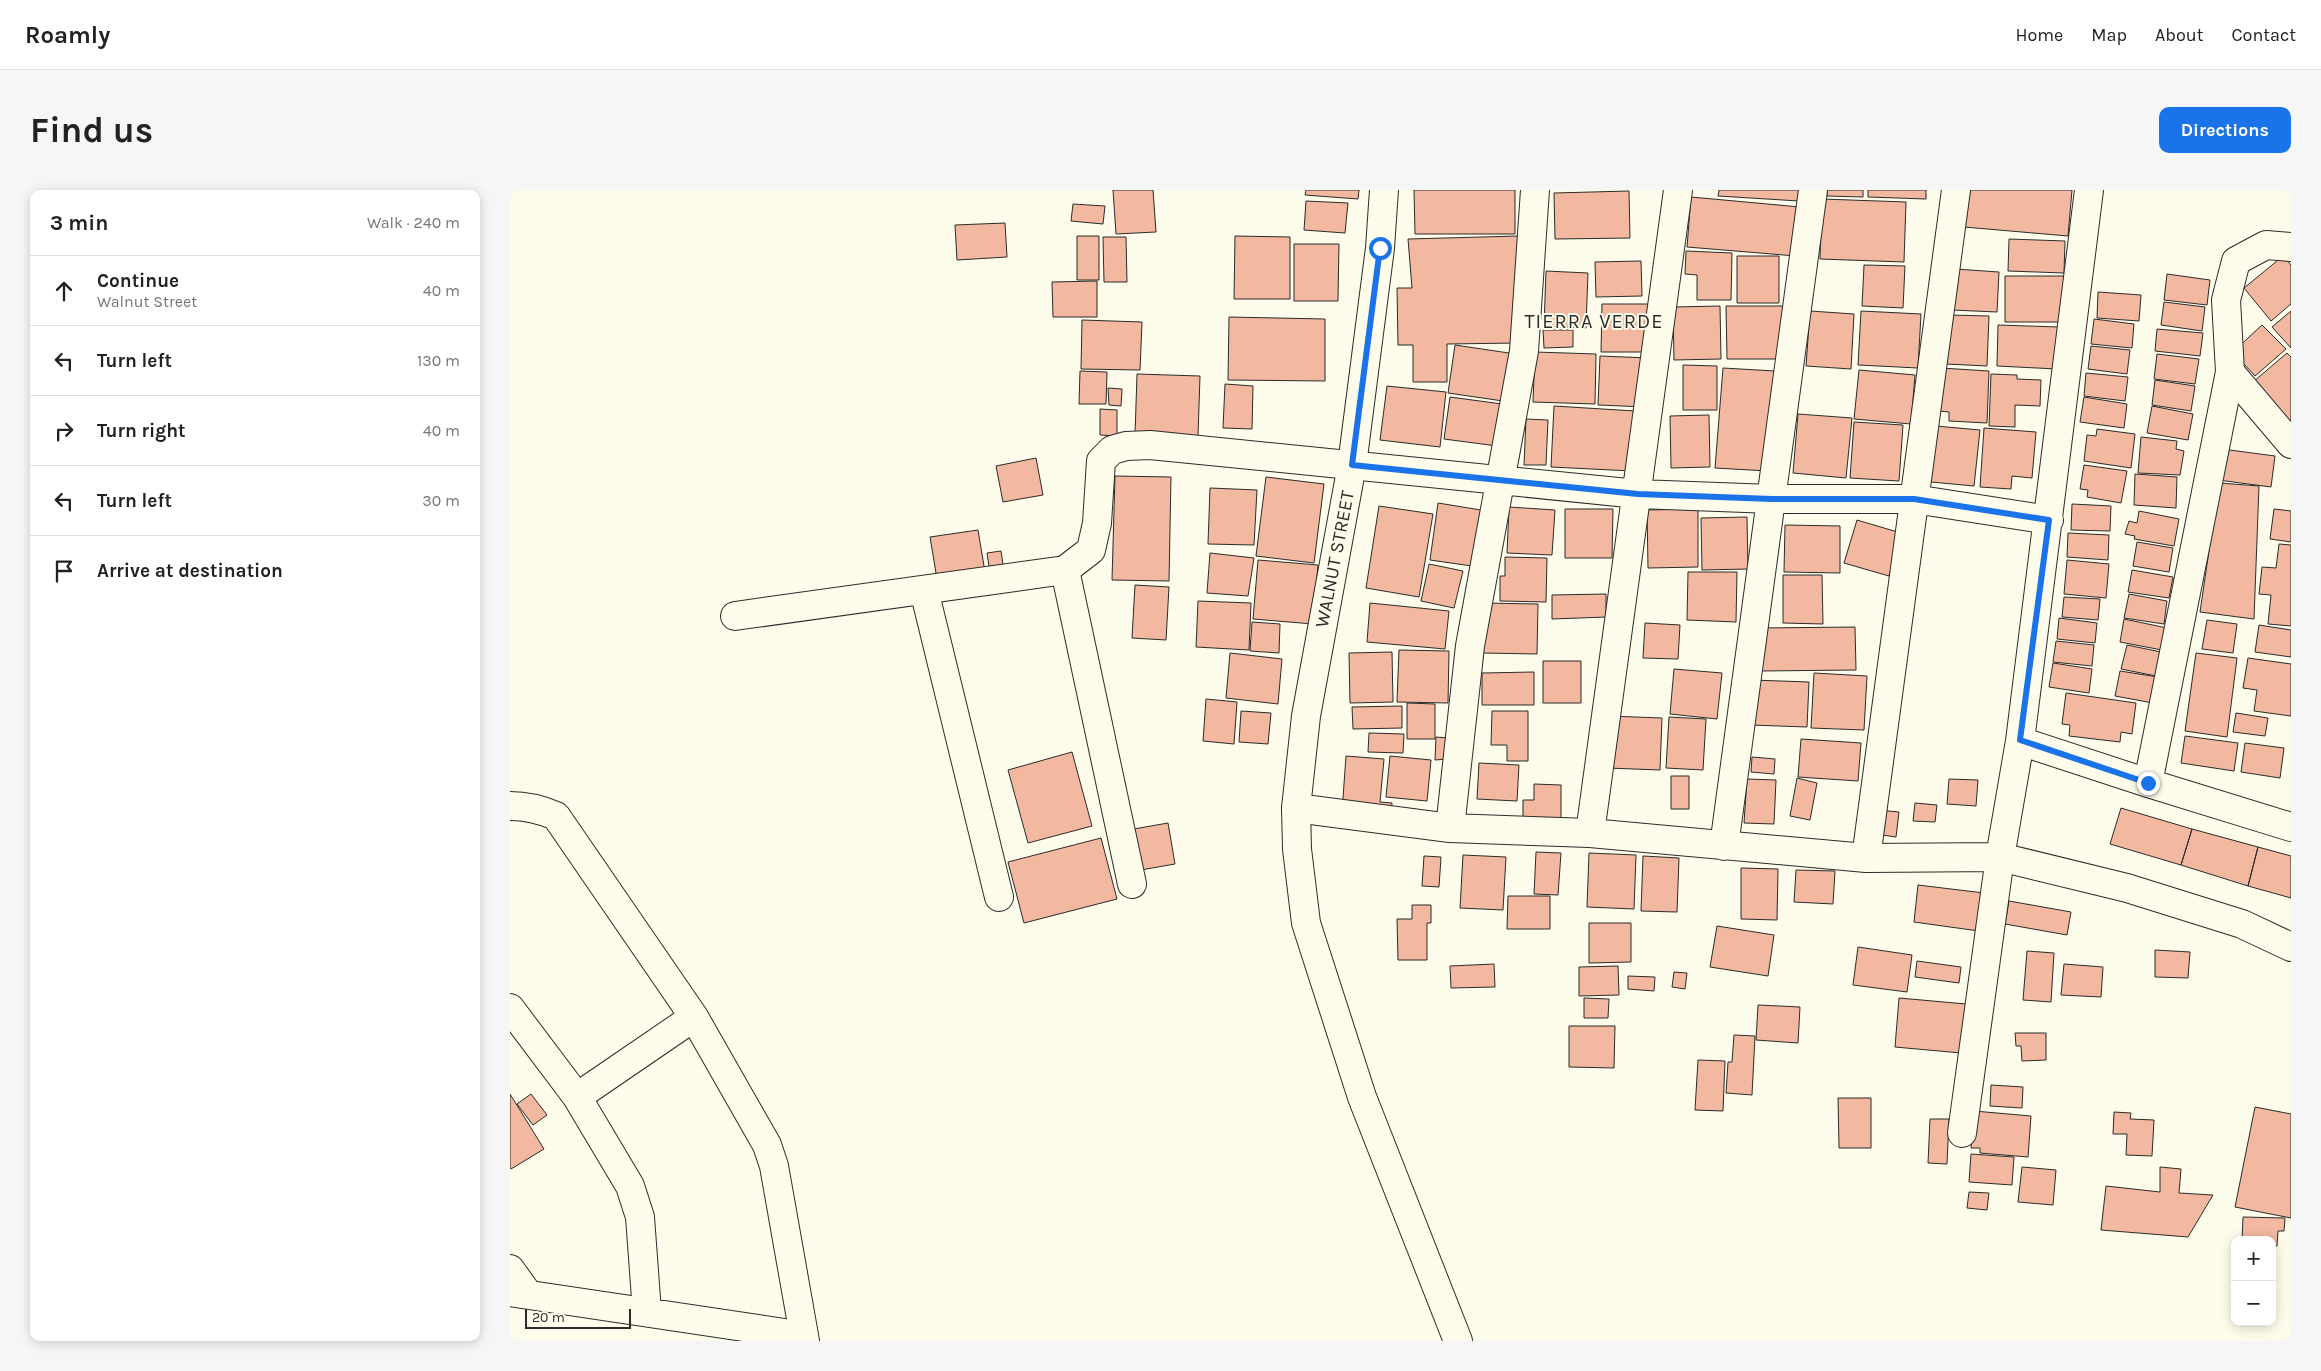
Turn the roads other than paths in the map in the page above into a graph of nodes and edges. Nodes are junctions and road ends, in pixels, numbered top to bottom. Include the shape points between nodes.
1 (1384, 190) edge
2 (1535, 190) edge
3 (1678, 190) edge
4 (1813, 190) edge
5 (1956, 190) edge
6 (2089, 190) edge
7 (2291, 247) edge
8 (2230, 372) junction
9 (2291, 444) edge
10 (1352, 465) junction
11 (1500, 481) junction
12 (1638, 494) junction
13 (1772, 499) junction
14 (1914, 499) junction
15 (2049, 520) junction
16 (1065, 570) junction
17 (924, 590) junction
18 (735, 616) dead end
19 (2020, 740) junction
20 (2148, 783) junction
21 (510, 806) edge
22 (1296, 808) junction
23 (2290, 822) edge
24 (1450, 828) junction
25 (1590, 833) junction
26 (1724, 846) junction
27 (2000, 857) junction
28 (1866, 858) junction
29 (1132, 884) dead end
30 (998, 898) dead end
31 (2291, 947) edge
32 (510, 1008) edge
33 (694, 1017) junction
34 (577, 1097) junction
35 (1962, 1133) dead end
36 (510, 1269) edge
37 (519, 1293) edge
38 (647, 1312) junction
39 (805, 1338) edge
40 (1458, 1341) edge

1 - 10 street, WALNUT STREET via 1380,248
2 - 11 street via 1524,350
3 - 12 street
4 - 13 street
5 - 14 street
6 - 15 street
7 - 8 street via 2266,245 2236,261 2226,300
8 - 9 street
8 - 20 street
10 - 11 street
10 - 16 street via 1150,445 1112,450 1101,461 1097,523 1091,550
10 - 22 street, WALNUT STREET via 1306,716
11 - 12 street
11 - 24 street via 1470,646
12 - 13 street
12 - 25 street
13 - 14 street
13 - 26 street
14 - 15 street
14 - 28 street
15 - 19 street
16 - 17 street
16 - 29 street
17 - 18 street
17 - 30 street
19 - 20 street
19 - 27 street
20 - 23 street
21 - 33 street via 541,809 556,816
22 - 24 street
22 - 40 street, WALNUT STREET via 1297,849 1306,922 1362,1098
24 - 25 street
25 - 26 street
26 - 28 street
27 - 28 street
27 - 31 street via 2127,888 2242,924
27 - 35 street
32 - 34 street
33 - 34 street
33 - 39 street via 767,1145 774,1166
34 - 38 street via 630,1186 640,1217
36 - 37 street
37 - 38 street
38 - 39 street

